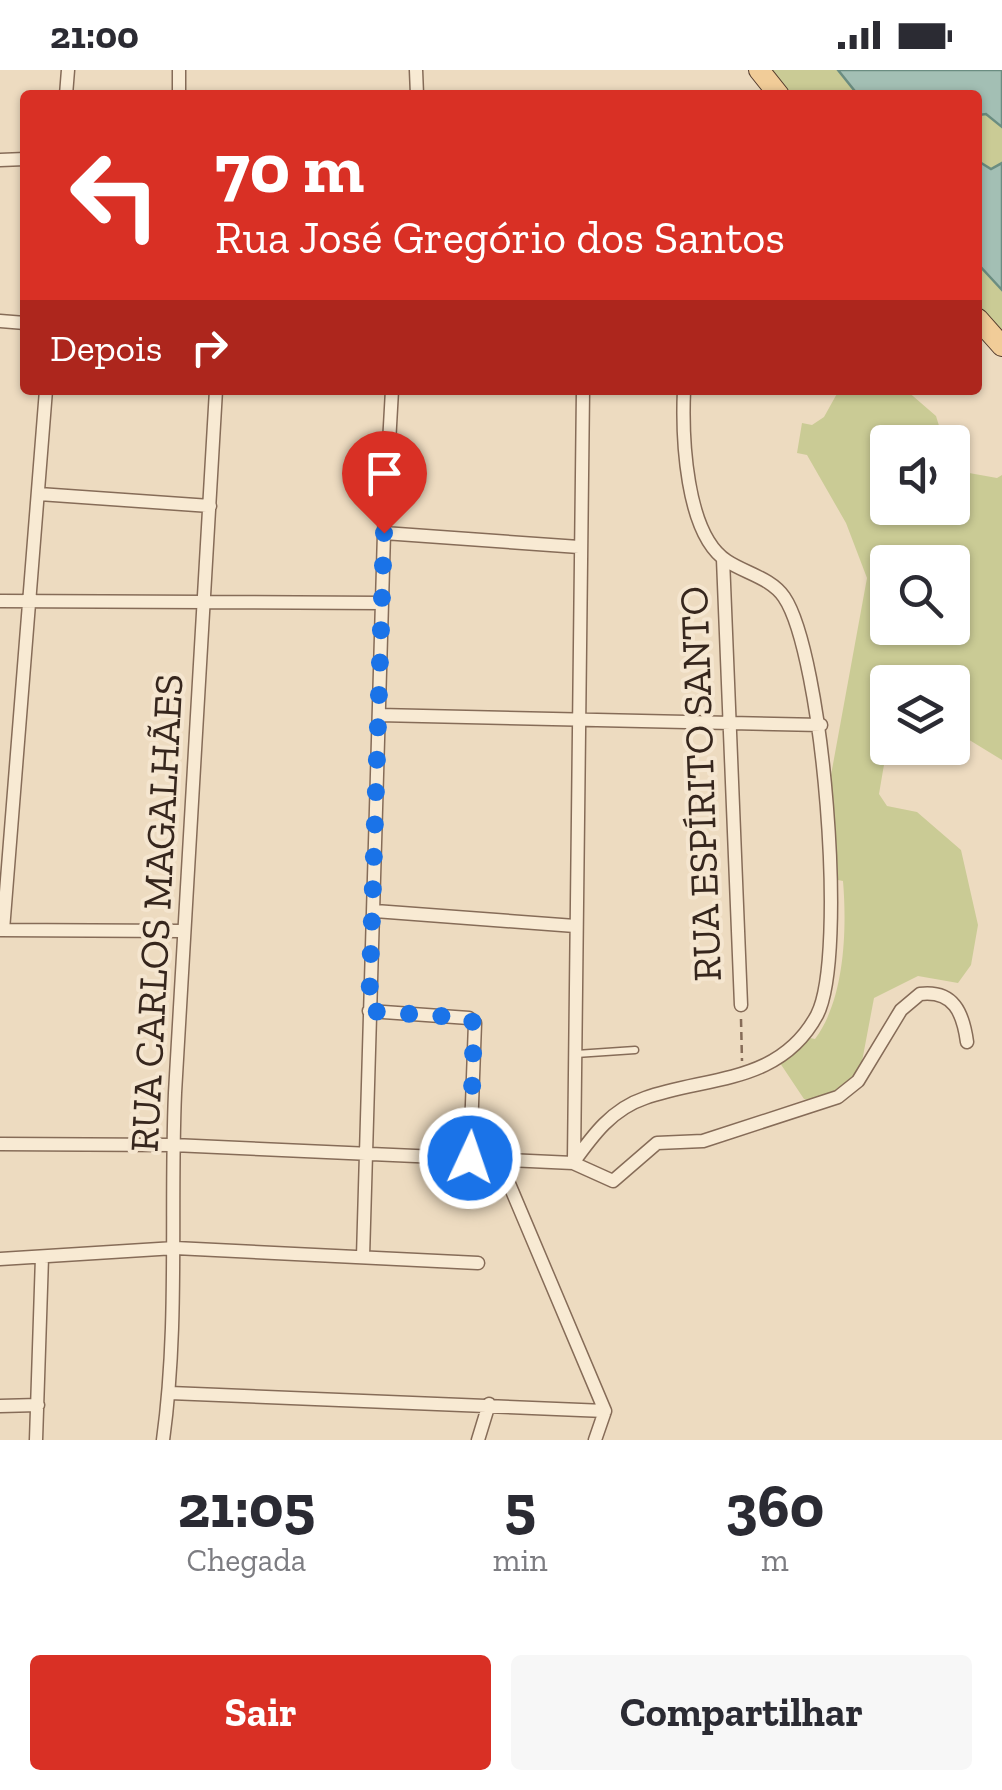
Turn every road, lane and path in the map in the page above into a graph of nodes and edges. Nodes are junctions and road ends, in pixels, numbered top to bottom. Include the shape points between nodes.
1 (759, 70) edge
2 (775, 90) edge
3 (982, 323) edge
4 (1002, 346) edge
5 (46, 395) edge
6 (216, 395) edge
7 (392, 395) edge
8 (583, 395) edge
9 (684, 395) edge
10 (39, 494) junction
11 (210, 506) junction
12 (384, 533) junction
13 (579, 547) junction
14 (723, 560) junction
15 (0, 600) edge
16 (31, 601) junction
17 (207, 603) junction
18 (382, 603) junction
19 (379, 715) junction
20 (577, 719) junction
21 (731, 722) junction
22 (821, 726) junction
23 (375, 912) junction
24 (574, 926) junction
25 (2, 930) edge
26 (183, 932) junction
27 (741, 1005) joint
28 (369, 1011) junction
29 (967, 1042) dead end
30 (636, 1050) dead end
31 (574, 1054) junction
32 (742, 1077) junction
33 (0, 1144) edge
34 (173, 1146) junction
35 (366, 1154) junction
36 (470, 1158) junction
37 (499, 1160) junction
38 (574, 1163) junction
39 (175, 1248) junction
40 (42, 1257) junction
41 (363, 1258) junction
42 (0, 1259) edge
43 (478, 1263) dead end
44 (170, 1393) junction
45 (489, 1404) junction
46 (0, 1406) edge
47 (38, 1406) junction
48 (605, 1411) junction
49 (36, 1440) edge
50 (163, 1440) edge
51 (478, 1440) edge
52 (595, 1440) edge

1 - 2 main road
3 - 4 main road
5 - 10 street
6 - 11 street, RUA CARLOS MAGALHÃES
7 - 12 street
8 - 13 street
9 - 14 street via 693,500
10 - 11 street
10 - 16 street
11 - 17 street, RUA CARLOS MAGALHÃES
12 - 13 street
12 - 18 street
13 - 20 street
14 - 21 street, RUA ESPÍRITO SANTO
14 - 22 street via 784,597
15 - 16 street
16 - 17 street
16 - 25 street
17 - 18 street
17 - 26 street, RUA CARLOS MAGALHÃES
18 - 19 street
19 - 20 street
19 - 23 street
20 - 21 street
20 - 24 street
21 - 22 street
21 - 27 street, RUA ESPÍRITO SANTO
22 - 32 street via 830,930 826,990 805,1032
23 - 24 street
23 - 28 street
24 - 31 street
25 - 26 street
26 - 34 street, RUA CARLOS MAGALHÃES
27 - 32 path
28 - 35 street
28 - 36 street via 474,1023
29 - 38 street via 955,1003 920,994 900,1010 858,1081 838,1097 703,1141 657,1143 612,1181
30 - 31 lane
31 - 38 street
32 - 38 street via 644,1098 600,1126
33 - 34 street
34 - 35 street
34 - 39 street, RUA CARLOS MAGALHÃES
35 - 36 street
35 - 41 street
36 - 37 street
37 - 38 street
37 - 48 street
39 - 40 street
39 - 41 street
39 - 44 street, RUA CARLOS MAGALHÃES
40 - 42 street
40 - 47 street
41 - 43 street
44 - 45 street
44 - 50 street, RUA CARLOS MAGALHÃES
45 - 48 street
45 - 51 street
46 - 47 street
47 - 49 street
48 - 52 street

